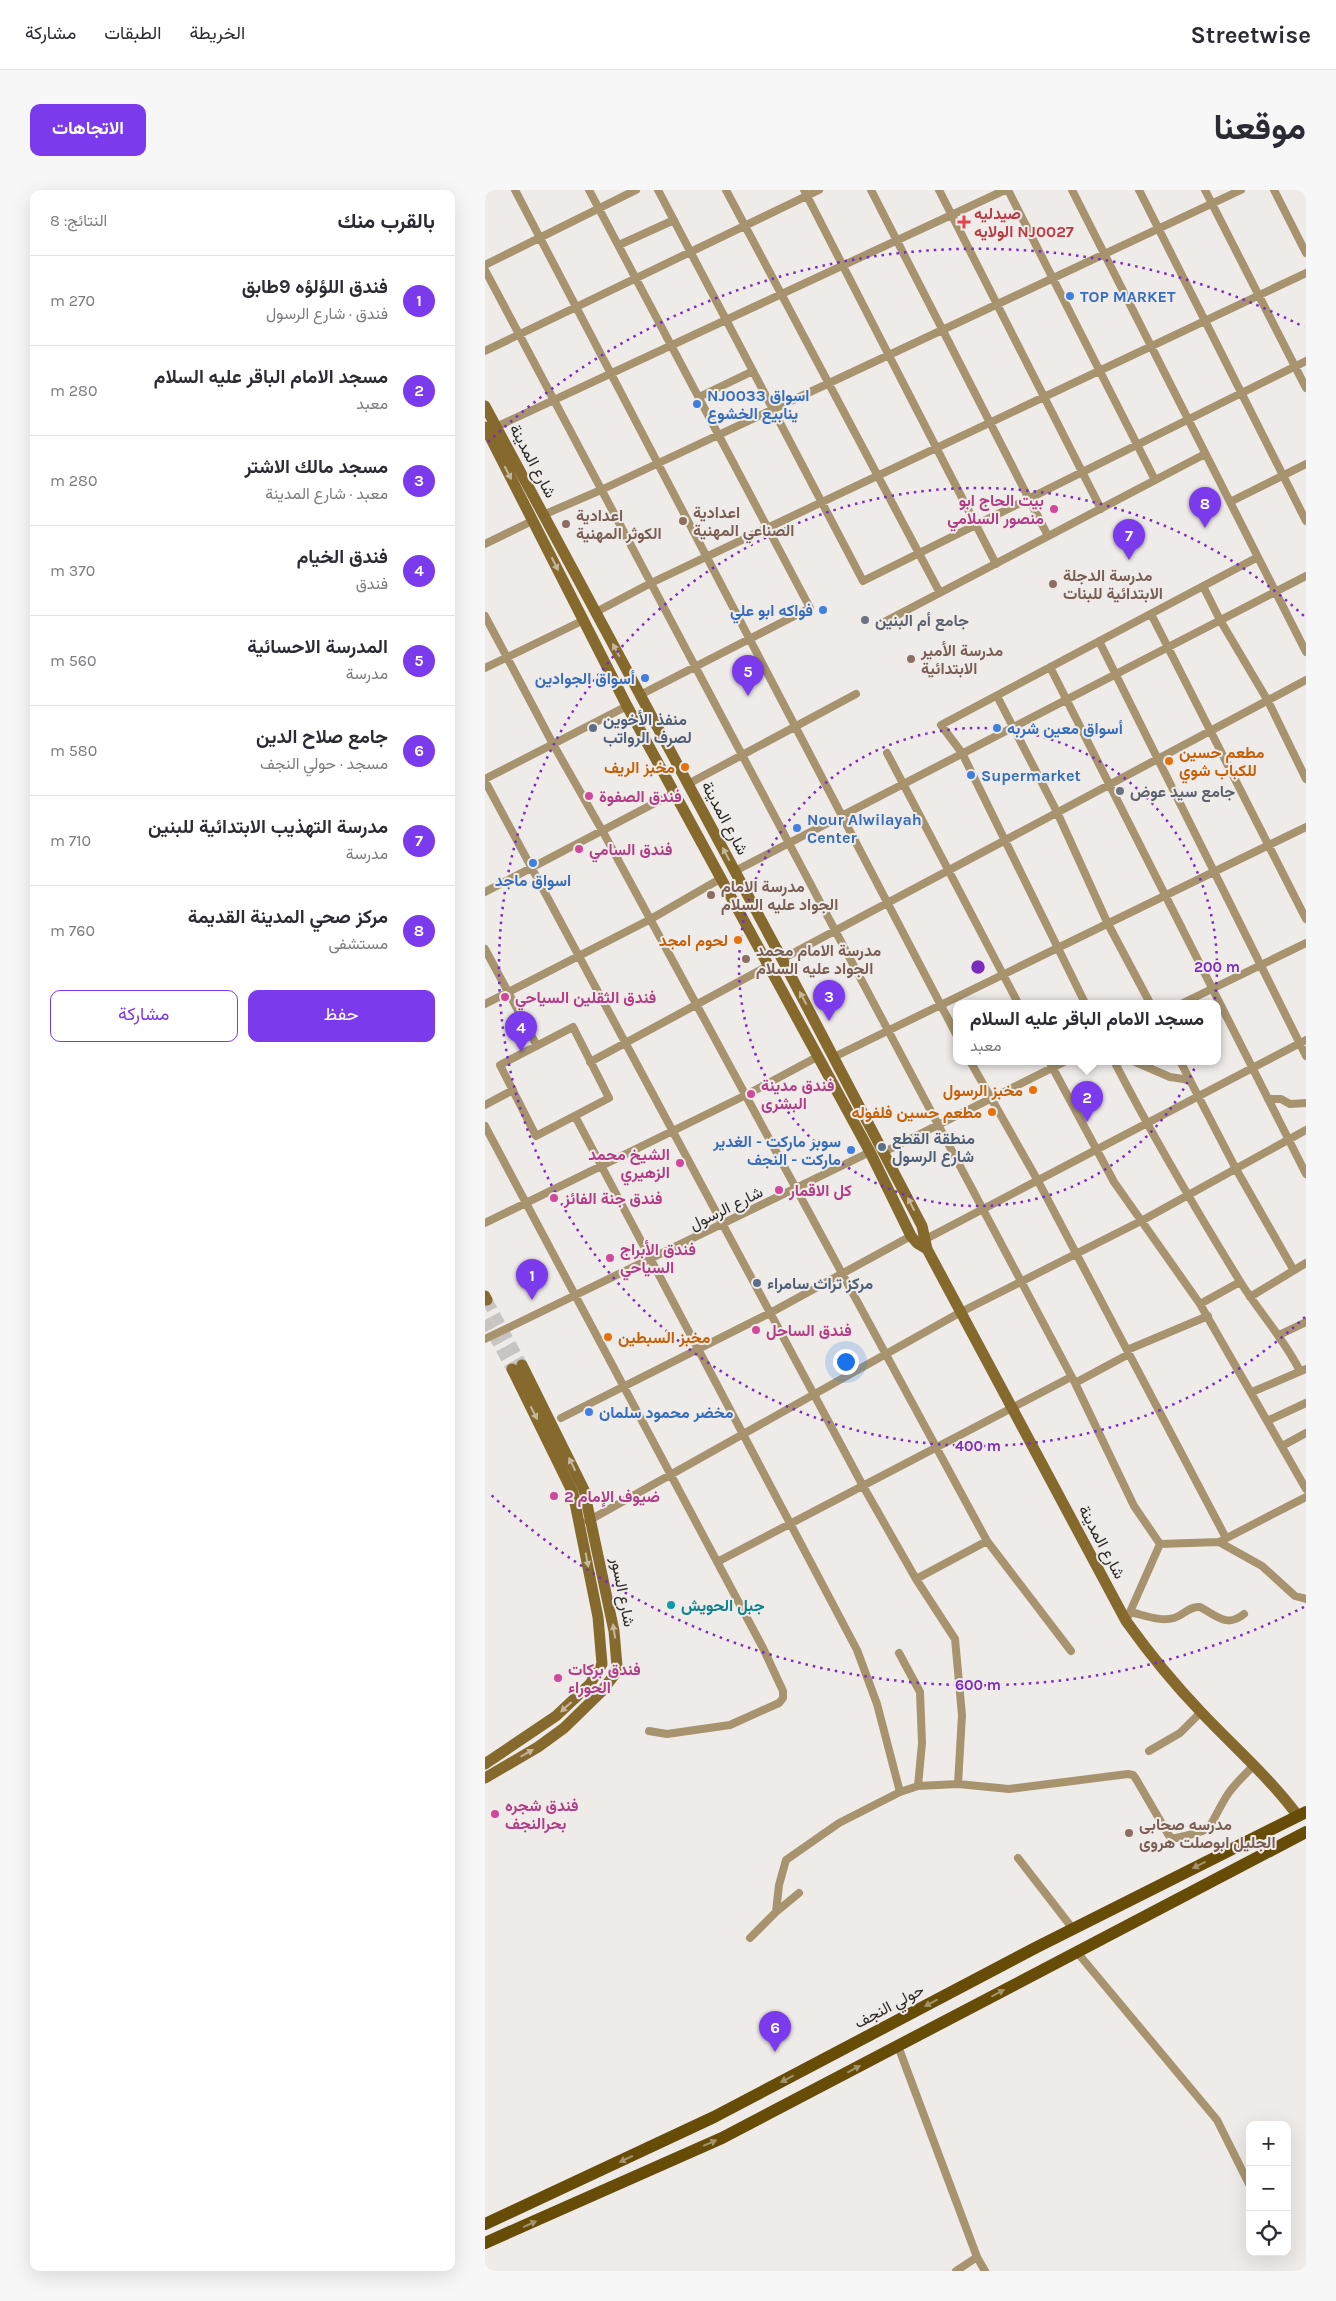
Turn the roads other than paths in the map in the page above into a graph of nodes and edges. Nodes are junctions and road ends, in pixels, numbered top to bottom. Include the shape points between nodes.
1 (515, 190) edge
2 (589, 190) edge
3 (636, 190) edge
4 (658, 190) edge
5 (727, 190) edge
6 (819, 190) edge
7 (871, 190) edge
8 (939, 190) edge
9 (1006, 190) edge
10 (1071, 190) edge
11 (1139, 190) edge
12 (1205, 190) edge
13 (1241, 190) edge
14 (1274, 190) edge
15 (805, 193) edge
16 (1212, 204) junction
17 (599, 208) junction
18 (952, 214) junction
19 (674, 220) junction
20 (745, 226) junction
21 (1158, 229) junction
22 (540, 238) junction
23 (897, 240) junction
24 (619, 246) junction
25 (690, 252) junction
26 (1104, 254) junction
27 (1306, 254) edge
28 (485, 265) edge
29 (842, 265) junction
30 (485, 270) edge
31 (1306, 273) edge
32 (636, 278) junction
33 (1053, 278) junction
34 (781, 294) junction
35 (1259, 296) junction
36 (997, 304) junction
37 (576, 307) junction
38 (726, 319) junction
39 (1205, 321) junction
40 (943, 330) junction
41 (519, 334) junction
42 (671, 345) junction
43 (1151, 346) junction
44 (485, 351) edge
45 (889, 355) junction
46 (1306, 361) edge
47 (1295, 366) junction
48 (753, 371) junction
49 (1100, 371) junction
50 (611, 373) junction
51 (829, 383) junction
52 (1306, 388) edge
53 (1241, 393) junction
54 (699, 397) junction
55 (1044, 397) junction
56 (554, 399) junction
57 (485, 406) edge
58 (773, 409) junction
59 (1188, 420) junction
60 (990, 422) junction
61 (488, 428) edge
62 (719, 435) junction
63 (1137, 445) junction
64 (937, 448) junction
65 (1205, 454) junction
66 (658, 463) junction
67 (1306, 464) edge
68 (1082, 472) junction
69 (1283, 475) junction
70 (878, 476) junction
71 (1155, 480) junction
72 (601, 490) junction
73 (1029, 499) junction
74 (821, 502) junction
75 (1230, 502) junction
76 (1101, 508) junction
77 (543, 515) junction
78 (532, 521) junction
79 (1306, 521) edge
80 (976, 525) junction
81 (768, 528) junction
82 (1048, 536) junction
83 (485, 544) edge
84 (919, 554) junction
85 (707, 557) junction
86 (1258, 557) junction
87 (996, 564) junction
88 (1306, 576) edge
89 (651, 583) junction
90 (1203, 586) junction
91 (1275, 592) junction
92 (940, 593) junction
93 (596, 612) junction
94 (1151, 614) junction
95 (485, 616) edge
96 (584, 620) junction
97 (1220, 620) junction
98 (886, 621) dead end
99 (750, 640) junction
100 (1099, 641) junction
101 (1168, 647) junction
102 (1306, 652) edge
103 (508, 657) junction
104 (1050, 667) junction
105 (485, 668) edge
106 (696, 668) junction
107 (1116, 674) junction
108 (1306, 680) edge
109 (856, 694) dead end
110 (641, 696) junction
111 (997, 696) junction
112 (1066, 700) junction
113 (1268, 700) junction
114 (627, 706) junction
115 (795, 726) junction
116 (1013, 727) junction
117 (1211, 731) junction
118 (553, 744) junction
119 (887, 753) dead end
120 (962, 754) junction
121 (743, 756) junction
122 (1158, 759) junction
123 (1306, 779) edge
124 (485, 780) edge
125 (688, 784) junction
126 (903, 784) junction
127 (1109, 785) junction
128 (674, 793) junction
129 (1057, 812) junction
130 (842, 816) junction
131 (1306, 827) edge
132 (603, 832) junction
133 (1004, 841) junction
134 (789, 843) junction
135 (1268, 845) junction
136 (532, 868) junction
137 (948, 870) junction
138 (735, 871) junction
139 (1214, 872) junction
140 (720, 879) junction
141 (485, 892) edge
142 (1165, 896) junction
143 (887, 903) junction
144 (1306, 919) edge
145 (649, 920) junction
146 (1108, 924) junction
147 (836, 930) junction
148 (1306, 943) edge
149 (485, 949) edge
150 (1057, 949) junction
151 (579, 957) junction
152 (782, 959) junction
153 (1261, 965) junction
154 (768, 966) junction
155 (1003, 975) junction
156 (1213, 989) junction
157 (508, 992) junction
158 (1016, 1000) edge
159 (1083, 1000) edge
160 (1148, 1000) edge
161 (1189, 1000) edge
162 (1218, 1000) edge
163 (485, 1004) edge
164 (696, 1005) junction
165 (941, 1005) junction
166 (1221, 1005) edge
167 (953, 1028) edge
168 (889, 1031) junction
169 (1303, 1042) edge
170 (625, 1043) junction
171 (537, 1046) junction
172 (1306, 1056) edge
173 (817, 1057) junction
174 (834, 1057) junction
175 (590, 1062) junction
176 (972, 1065) edge
177 (1048, 1065) edge
178 (1051, 1065) edge
179 (1117, 1065) edge
180 (1142, 1065) edge
181 (1182, 1065) edge
182 (1252, 1069) junction
183 (1190, 1080) junction
184 (513, 1090) junction
185 (746, 1095) junction
186 (1198, 1097) junction
187 (990, 1098) junction
188 (1268, 1099) junction
189 (1306, 1103) edge
190 (485, 1105) edge
191 (575, 1116) junction
192 (938, 1124) junction
193 (1147, 1124) junction
194 (485, 1126) edge
195 (1306, 1130) edge
196 (672, 1131) junction
197 (1288, 1139) junction
198 (1096, 1150) junction
199 (870, 1152) junction
200 (884, 1152) junction
201 (601, 1165) junction
202 (1236, 1169) junction
203 (1306, 1174) edge
204 (1038, 1181) junction
205 (796, 1189) junction
206 (1188, 1195) junction
207 (526, 1202) junction
208 (983, 1209) junction
209 (1143, 1220) junction
210 (485, 1223) edge
211 (723, 1225) junction
212 (920, 1242) junction
213 (1077, 1254) junction
214 (651, 1260) junction
215 (1306, 1263) edge
216 (1293, 1269) junction
217 (841, 1272) junction
218 (1022, 1282) junction
219 (1240, 1282) junction
220 (575, 1295) junction
221 (1250, 1297) junction
222 (1200, 1304) junction
223 (961, 1312) junction
224 (770, 1313) junction
225 (1208, 1316) junction
226 (1306, 1322) edge
227 (1279, 1335) junction
228 (485, 1339) edge
229 (698, 1349) junction
230 (1128, 1352) junction
231 (886, 1354) junction
232 (1303, 1370) edge
233 (1073, 1380) junction
234 (624, 1386) junction
235 (1252, 1392) junction
236 (814, 1396) junction
237 (1306, 1403) edge
238 (1011, 1408) junction
239 (561, 1418) dead end
240 (1267, 1421) junction
241 (1306, 1433) edge
242 (744, 1436) junction
243 (1282, 1446) junction
244 (936, 1448) junction
245 (1302, 1475) edge
246 (671, 1476) junction
247 (863, 1486) junction
248 (1306, 1489) edge
249 (1306, 1497) edge
250 (592, 1520) junction
251 (791, 1524) junction
252 (580, 1525) junction
253 (1223, 1540) junction
254 (987, 1541) junction
255 (1160, 1544) junction
256 (717, 1562) junction
257 (915, 1579) junction
258 (1306, 1599) edge
259 (1244, 1614) dead end
260 (1128, 1616) junction
261 (1071, 1651) dead end
262 (899, 1653) dead end
263 (1201, 1712) junction
264 (649, 1731) dead end
265 (1149, 1751) dead end
266 (485, 1764) edge
267 (1254, 1764) junction
268 (485, 1778) edge
269 (958, 1784) junction
270 (918, 1786) junction
271 (900, 1792) junction
272 (1302, 1814) edge
273 (1306, 1832) edge
274 (1018, 1858) dead end
275 (799, 1893) dead end
276 (776, 1912) junction
277 (1073, 1929) junction
278 (750, 1938) dead end
279 (1044, 1944) junction
280 (1080, 1949) junction
281 (1054, 1962) junction
282 (898, 2046) junction
283 (678, 2134) junction
284 (651, 2147) junction
285 (688, 2152) junction
286 (661, 2165) junction
287 (1246, 2178) edge
288 (485, 2224) edge
289 (485, 2243) edge
290 (977, 2257) junction
291 (956, 2271) edge
292 (985, 2271) edge

1 - 22 street
2 - 17 street
3 - 17 street
4 - 19 street
5 - 20 street
6 - 15 street
7 - 23 street
8 - 18 street
9 - 18 street
9 - 33 street
10 - 26 street
11 - 21 street
12 - 16 street
13 - 16 street
14 - 27 street
15 - 20 street
15 - 29 street
16 - 21 street
16 - 35 street
17 - 22 street
17 - 24 street
18 - 23 street
18 - 36 street
19 - 24 street
19 - 25 street
20 - 25 street
20 - 34 street
21 - 26 street
21 - 39 street
22 - 28 street
22 - 37 street
23 - 29 street
23 - 40 street
24 - 32 street
25 - 32 street
25 - 38 street
26 - 33 street
26 - 43 street
29 - 34 street
29 - 45 street
30 - 41 street
31 - 35 street
32 - 37 street
32 - 42 street
33 - 36 street
33 - 49 street
34 - 38 street
34 - 51 street
35 - 39 street
35 - 47 street
36 - 40 street
36 - 55 street
37 - 41 street
37 - 50 street
38 - 42 street
38 - 48 street
39 - 43 street
39 - 53 street
40 - 45 street
40 - 60 street
41 - 44 street
41 - 56 street
42 - 50 street
42 - 54 street
43 - 49 street
43 - 59 street
45 - 51 street
45 - 64 street
46 - 47 street
47 - 52 street
47 - 53 street
48 - 54 street
48 - 58 street
49 - 55 street
49 - 63 street
50 - 56 street
50 - 66 street
51 - 58 street
51 - 70 street
53 - 59 street
53 - 69 street
54 - 62 street
55 - 60 street
55 - 68 street
56 - 61 street
56 - 72 street
57 - 61 main road, شارع المدينة
58 - 62 street
58 - 74 street
59 - 63 street
59 - 65 street
60 - 64 street
60 - 73 street
61 - 77 main road, شارع المدينة
61 -> 78 main road, شارع المدينة
62 - 66 street
62 - 81 street
63 - 68 street
63 - 71 street
64 - 70 street
64 - 80 street
65 - 71 street
65 - 75 street
66 - 72 street
66 - 85 street
67 - 69 street
68 - 73 street
68 - 76 street
69 - 75 street
69 - 79 street
70 - 74 street
70 - 84 street
71 - 76 street
72 - 77 street
72 - 89 street
73 - 80 street
73 - 82 street
74 - 81 street
74 - 84 street via 863,582
75 - 86 street
76 - 82 street
77 - 93 main road, شارع المدينة
78 - 83 street
78 -> 96 main road, شارع المدينة
80 - 84 street
80 - 87 street
81 - 85 street
81 - 99 street via 810,608
82 - 87 street
84 - 92 street
85 - 89 street
85 - 99 street
86 - 90 street
86 - 91 street
87 - 92 street
88 - 91 street
89 - 93 street
89 - 106 street
90 - 94 street
90 - 97 street
91 - 97 street
91 - 102 street
92 - 98 street
110 -> 93 main road, شارع المدينة
94 - 100 street
94 - 101 street
95 - 103 street
96 - 103 street
96 - 114 main road, شارع المدينة
97 - 101 street
97 - 113 street
99 - 106 street
99 - 115 street
100 - 104 street
100 - 107 street
101 - 107 street
101 - 117 street
103 - 105 street
103 - 118 street
104 - 111 street
104 - 112 street
106 - 110 street
106 - 121 street
107 - 112 street
107 - 122 street
108 - 113 street
109 - 115 street
110 - 125 main road, شارع المدينة
111 - 116 street
111 - 120 street via 941,725
112 - 116 street
112 - 127 street
113 - 117 street
113 - 123 street
114 - 118 street
114 - 128 main road, شارع المدينة
115 - 121 street
115 - 130 street
116 - 120 street
116 - 129 street
117 - 122 street
117 - 135 street
118 - 124 street
118 - 132 street
119 - 126 street
120 - 126 street
120 - 133 street
121 - 125 street
121 - 134 street
122 - 127 street
122 - 139 street
124 - 136 street
138 -> 125 main road, شارع المدينة
126 - 130 street
126 - 137 street
127 - 129 street
127 - 142 street
128 - 132 street
128 - 140 main road, شارع المدينة
129 - 133 street
129 - 146 street
130 - 134 street
130 - 143 street
131 - 135 street
132 - 136 street
132 - 145 street
133 - 137 street
133 - 150 street
134 - 138 street
134 - 147 street
135 - 139 street
135 - 144 street
136 - 141 street
136 - 151 street
137 - 143 street
137 - 155 street
138 - 152 main road, شارع المدينة
139 - 142 street
139 - 153 street
140 - 145 street
140 - 154 main road, شارع المدينة
142 - 146 street
142 - 156 street
143 - 147 street
143 - 165 street
145 - 151 street
145 - 164 street
146 - 150 street
146 - 160 street
147 - 152 street
147 - 168 street
148 - 153 street
149 - 157 street
150 - 155 street
150 - 159 street
151 - 157 street
151 - 170 street
174 -> 152 main road, شارع المدينة
153 - 156 street
153 - 169 street
154 - 164 street
154 - 173 main road, شارع المدينة
155 - 158 street
155 - 165 street
156 - 161 street
156 - 162 street
157 - 163 street
157 - 171 street
164 - 170 street
164 - 185 street
165 - 167 street
165 - 168 street
166 - 182 street
168 - 174 street
168 - 192 street
169 - 172 street
169 - 182 street
170 - 175 street
170 - 196 street
171 - 175 street via 573,1027
171 - 184 street via 500,1065
173 - 185 street
173 - 199 main road, شارع المدينة
174 - 200 main road, شارع المدينة
175 - 191 street via 609,1098
176 - 187 street
177 - 187 street
178 - 198 street
179 - 193 street
180 - 183 street via 1170,1077
181 - 183 street
182 - 186 street
182 - 188 street
183 - 186 street
184 - 190 street
184 - 191 street via 536,1136
185 - 196 street
185 - 205 street
186 - 193 street
186 - 202 street
187 - 192 street
187 - 204 street
188 - 189 street via 1281,1099 1289,1104
188 - 197 street
191 - 201 street
192 - 200 street
192 - 208 street
193 - 198 street
193 - 206 street
194 - 207 street
195 - 197 street
196 - 201 street
196 - 211 street
197 - 202 street
197 - 203 street
198 - 204 street
198 - 209 street via 1114,1182
199 - 205 street, شارع الرسول
199 - 212 main road, شارع المدينة
212 -> 200 main road, شارع المدينة via 922,1226
201 - 207 street
201 - 214 street
202 - 206 street
202 - 216 street
204 - 208 street
204 - 213 street
205 - 211 street, شارع الرسول
205 - 217 street
206 - 209 street
206 - 219 street
207 - 210 street
207 - 220 street
208 - 212 street
208 - 218 street
209 - 213 street
209 - 222 street
211 - 214 street, شارع الرسول
211 - 224 street
212 - 217 street
212 - 223 main road, شارع المدينة
213 - 218 street
213 - 230 street
214 - 220 street, شارع الرسول
214 - 229 street
215 - 216 street
216 - 221 street
217 - 224 street
217 - 231 street
218 - 223 street
218 - 233 street
219 - 221 street
219 - 222 street
220 - 228 street, شارع الرسول
220 - 234 street
221 - 227 street
222 - 225 street
223 - 231 street
223 - 238 main road, شارع المدينة
224 - 229 street
224 - 236 street
225 - 230 street
225 - 235 street
226 - 227 street
227 - 232 street
229 - 234 street
229 - 242 street
230 - 233 street
230 - 253 street
231 - 236 street
231 - 244 street
232 - 235 street
233 - 238 street
233 - 255 street via 1133,1506
234 - 239 street
234 - 246 street
235 - 240 street
236 - 242 street
236 - 247 street
237 - 240 street
238 - 244 street
238 - 260 main road, شارع المدينة
240 - 243 street
241 - 243 street
242 - 246 street
242 - 251 street
243 - 245 street
244 - 247 street
244 - 254 street
245 - 248 street
246 - 250 street
246 - 256 street
247 - 251 street
247 - 257 street
249 - 253 street
250 - 252 street
250 -> 252 main road, شارع السور via 576,1472 517,1367 573,1493
268 -> 250 main road, شارع السور via 564,1728 615,1674 618,1657
251 - 256 street
251 - 271 street via 857,1650 877,1704
252 -> 266 main road, شارع السور via 598,1617 603,1664 590,1684 556,1716
253 - 255 street
253 - 258 street via 1262,1566 1295,1596
254 - 257 street
254 - 261 street
255 - 260 street
256 - 264 street via 763,1648 783,1691 783,1698 779,1703 730,1725 667,1734
257 - 269 street via 955,1639 962,1714
259 - 260 street via 1235,1621 1227,1621 1195,1607 1166,1619
260 - 263 main road, شارع المدينة via 1143,1646
262 - 270 street via 920,1692 922,1743
263 - 265 street via 1180,1733
263 - 267 main road, شارع المدينة
267 - 269 street via 1227,1796 1211,1826 1175,1838 1168,1834 1133,1775 1009,1789
267 - 272 main road, شارع المدينة
269 - 270 street
270 - 271 street
271 - 276 street via 839,1823 786,1860
272 -> 277 main road, حولي النجف
273 - 280 main road
274 - 277 street
275 - 276 street
276 - 278 street
277 - 279 main road, حولي النجف
277 - 280 main road via 1069,1935 1070,1942
279 - 281 main road via 1052,1943 1058,1948 1059,1956
279 -> 283 main road, حولي النجف
280 - 281 main road
280 - 287 street via 1217,2120
282 -> 281 main road
285 -> 282 main road via 722,2138
282 - 290 street
283 - 284 main road, حولي النجف
283 - 285 main road via 674,2141 676,2148
284 - 286 main road via 658,2146 663,2150 665,2160
284 -> 288 main road, حولي النجف
285 - 286 main road
289 -> 286 main road
290 - 291 street
290 - 292 street

